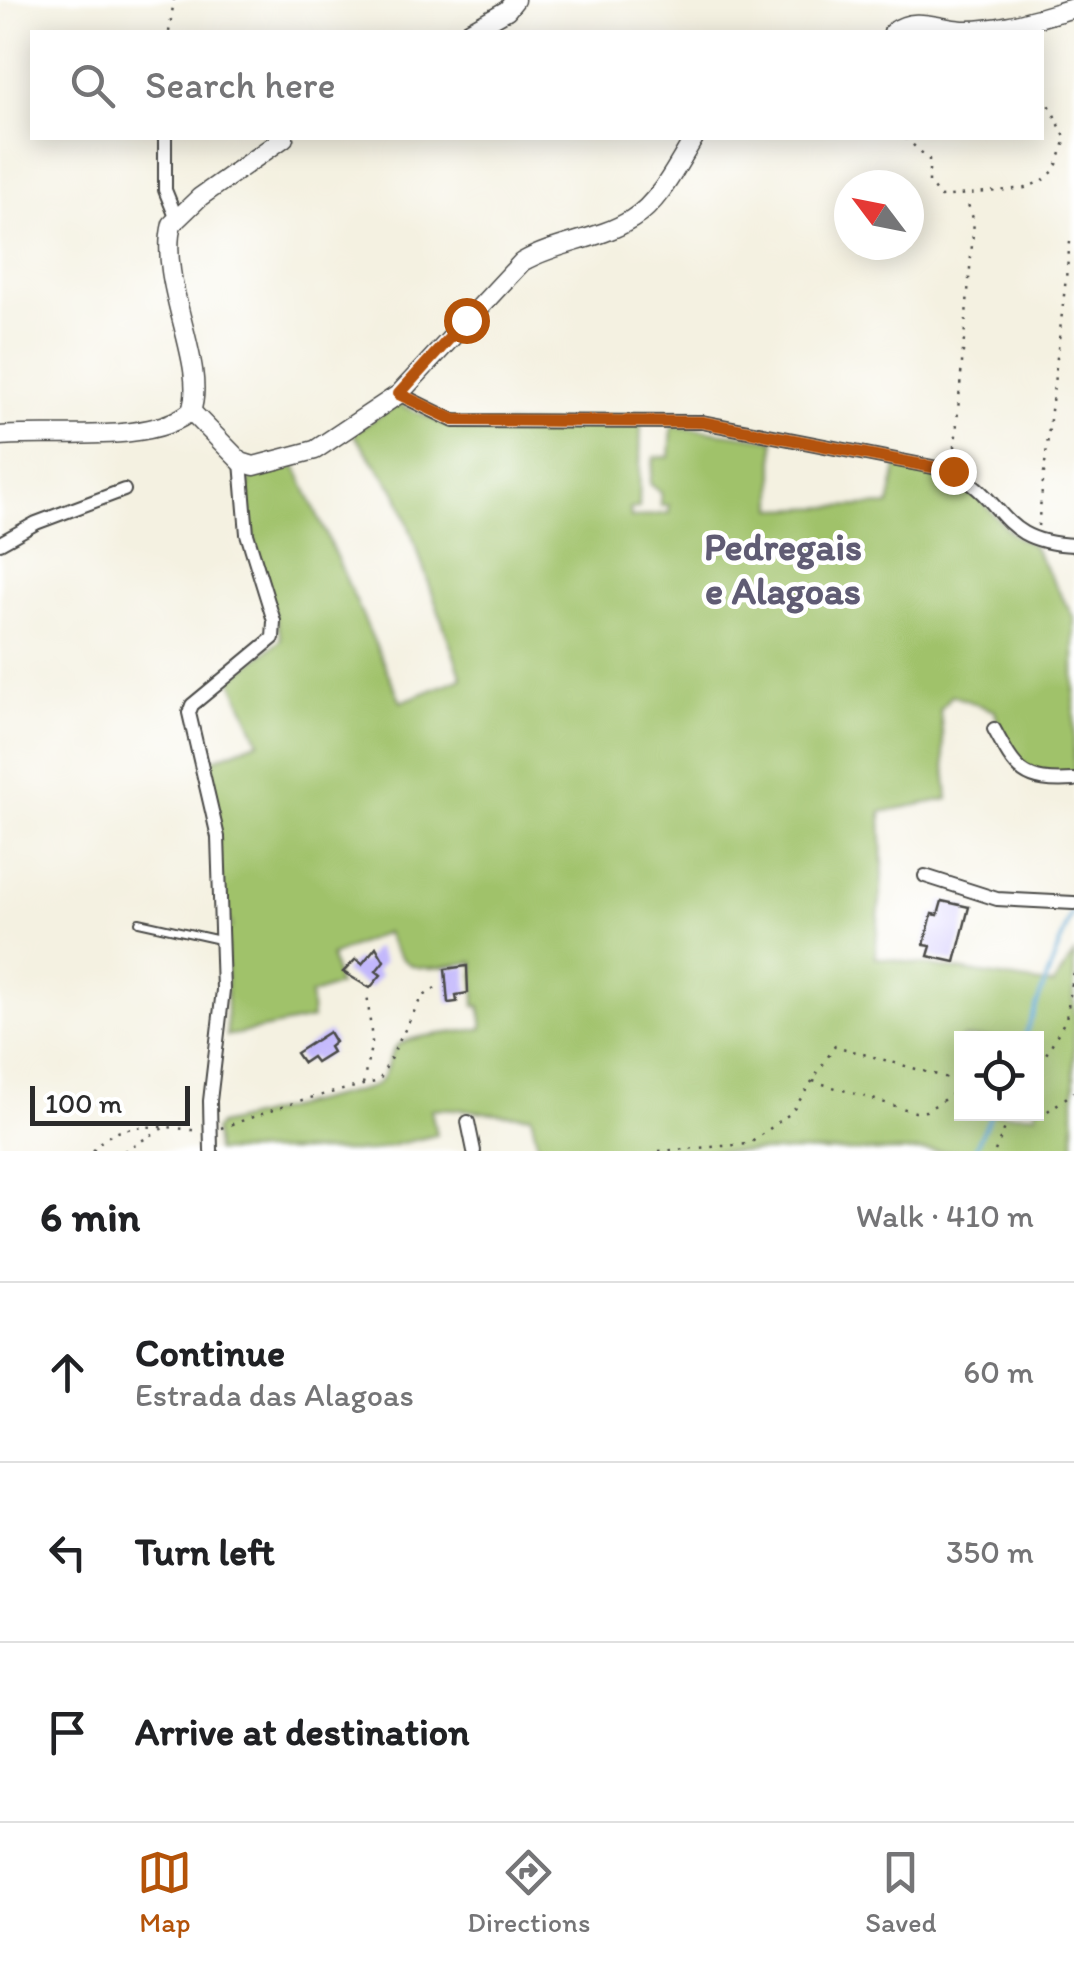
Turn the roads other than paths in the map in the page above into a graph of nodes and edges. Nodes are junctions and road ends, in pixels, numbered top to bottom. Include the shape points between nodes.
1 (515, 0) edge
2 (1074, 8) edge
3 (472, 30) edge
4 (896, 30) edge
5 (965, 30) edge
6 (965, 30) edge
7 (165, 140) edge
8 (281, 140) edge
9 (693, 140) edge
10 (176, 217) junction
11 (399, 394) junction
12 (191, 410) junction
13 (0, 436) edge
14 (241, 462) junction
15 (124, 490) dead end
16 (0, 542) edge
17 (1074, 545) edge
18 (994, 730) dead end
19 (1074, 780) edge
20 (924, 876) dead end
21 (1074, 903) edge
22 (139, 922) dead end
23 (221, 940) junction
24 (468, 1122) dead end
25 (211, 1151) edge
26 (474, 1151) edge

1 - 3 street
2 - 5 street
4 - 6 street via 923,22
7 - 10 street via 165,190
8 - 10 street
9 - 11 street via 648,206 634,218 522,262
10 - 12 street via 168,236 169,265 194,390
11 - 14 street via 316,450 254,466
11 - 17 street via 454,420 702,422 953,471 1036,542
12 - 13 street via 138,430
12 - 14 street
14 - 23 street via 247,534 274,638 189,714 214,807
15 - 16 street
18 - 19 street via 1032,780
20 - 21 street via 997,898
22 - 23 lane
23 - 25 street
24 - 26 street

